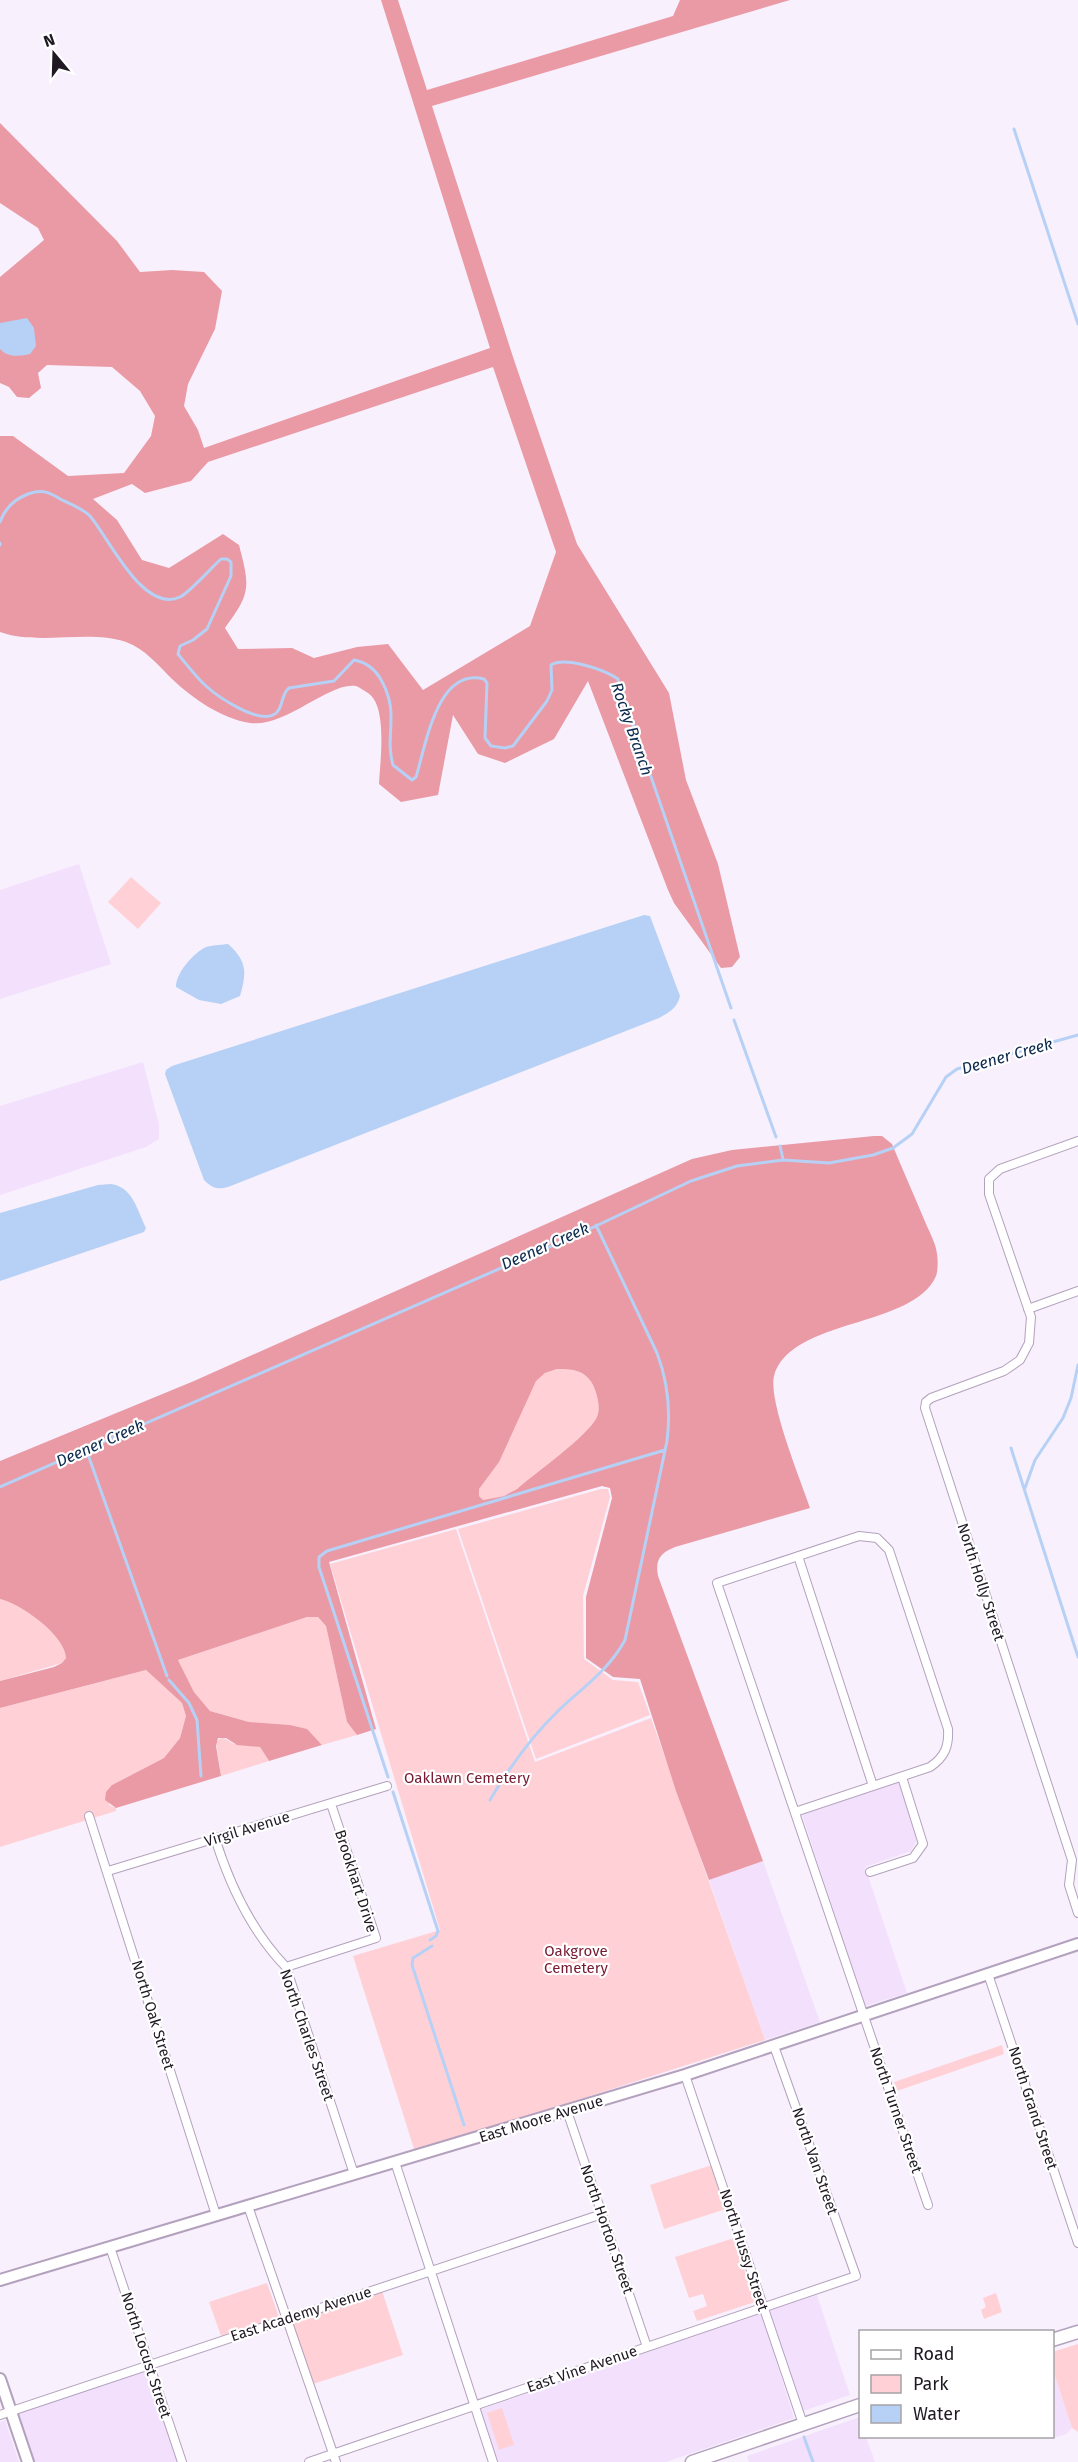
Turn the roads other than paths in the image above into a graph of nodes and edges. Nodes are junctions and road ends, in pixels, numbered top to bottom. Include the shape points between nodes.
1 (1078, 1141) edge
2 (1078, 1291) edge
3 (1028, 1309) junction
4 (798, 1556) junction
5 (902, 1777) junction
6 (387, 1786) dead end
7 (873, 1786) junction
8 (331, 1804) junction
9 (795, 1812) junction
10 (89, 1816) dead end
11 (215, 1838) junction
12 (108, 1871) junction
13 (870, 1872) dead end
14 (1078, 1913) edge
15 (1078, 1944) edge
16 (286, 1967) junction
17 (988, 1974) junction
18 (863, 2015) junction
19 (774, 2046) junction
20 (685, 2075) junction
21 (567, 2111) junction
22 (395, 2162) junction
23 (354, 2174) junction
24 (928, 2205) dead end
25 (248, 2206) junction
26 (602, 2214) junction
27 (216, 2215) junction
28 (1078, 2243) edge
29 (110, 2247) junction
30 (431, 2271) junction
31 (856, 2276) joint
32 (0, 2280) edge
33 (763, 2308) junction
34 (287, 2319) junction
35 (1078, 2332) edge
36 (1054, 2340) edge
37 (647, 2347) junction
38 (149, 2365) junction
39 (0, 2379) edge
40 (474, 2406) junction
41 (859, 2406) edge
42 (6, 2413) edge
43 (803, 2424) junction
44 (334, 2458) edge
45 (28, 2462) edge
46 (182, 2462) edge
47 (309, 2462) edge
48 (493, 2462) edge
49 (692, 2462) edge

1 - 3 street, North Holly Street via 1000,1170 988,1179 988,1194
2 - 3 street
3 - 14 street, North Holly Street via 1029,1343 1020,1360 1004,1371 931,1398 925,1408 1072,1860 1069,1885
4 - 5 street via 859,1536 877,1538 889,1550 948,1729 946,1752 939,1761
4 - 7 street
4 - 9 street, North Turner Street via 717,1583
5 - 7 street
5 - 13 street via 923,1844 913,1858
6 - 8 street, Virgil Avenue
7 - 9 street
8 - 11 street, Virgil Avenue
8 - 16 street, Brookhart Drive via 376,1938
9 - 18 street, North Turner Street
10 - 12 street, North Oak Street
11 - 12 street, Virgil Avenue
11 - 16 street, North Charles Street via 247,1914
12 - 27 street, North Oak Street
15 - 17 street, East Moore Avenue
16 - 23 street, North Charles Street
17 - 18 street, East Moore Avenue
17 - 28 street, North Grand Street
18 - 19 street, East Moore Avenue
18 - 24 street, North Turner Street
19 - 20 street, East Moore Avenue
19 - 31 street, North Van Street
20 - 21 street, East Moore Avenue
20 - 33 street, North Hussy Street
21 - 22 street, East Moore Avenue
21 - 26 street, North Horton Street
22 - 23 street, East Moore Avenue
22 - 30 street
23 - 25 street, East Moore Avenue
25 - 27 street, East Moore Avenue
25 - 34 street
26 - 30 street, East Academy Avenue
26 - 37 street, North Horton Street
27 - 29 street, East Moore Avenue
29 - 32 street, East Moore Avenue
29 - 38 street, North Locust Street
30 - 34 street, East Academy Avenue
30 - 40 street
31 - 33 street, East Vine Avenue
33 - 37 street, East Vine Avenue
33 - 43 street, North Hussy Street
34 - 38 street, East Academy Avenue
34 - 44 street
35 - 36 main road
37 - 40 street, East Vine Avenue
38 - 42 street, East Academy Avenue
38 - 46 street, North Locust Street
39 - 42 street
40 - 44 street, East Vine Avenue
40 - 48 street
41 - 43 main road
42 - 45 street
43 - 49 main road
44 - 47 street, East Vine Avenue

